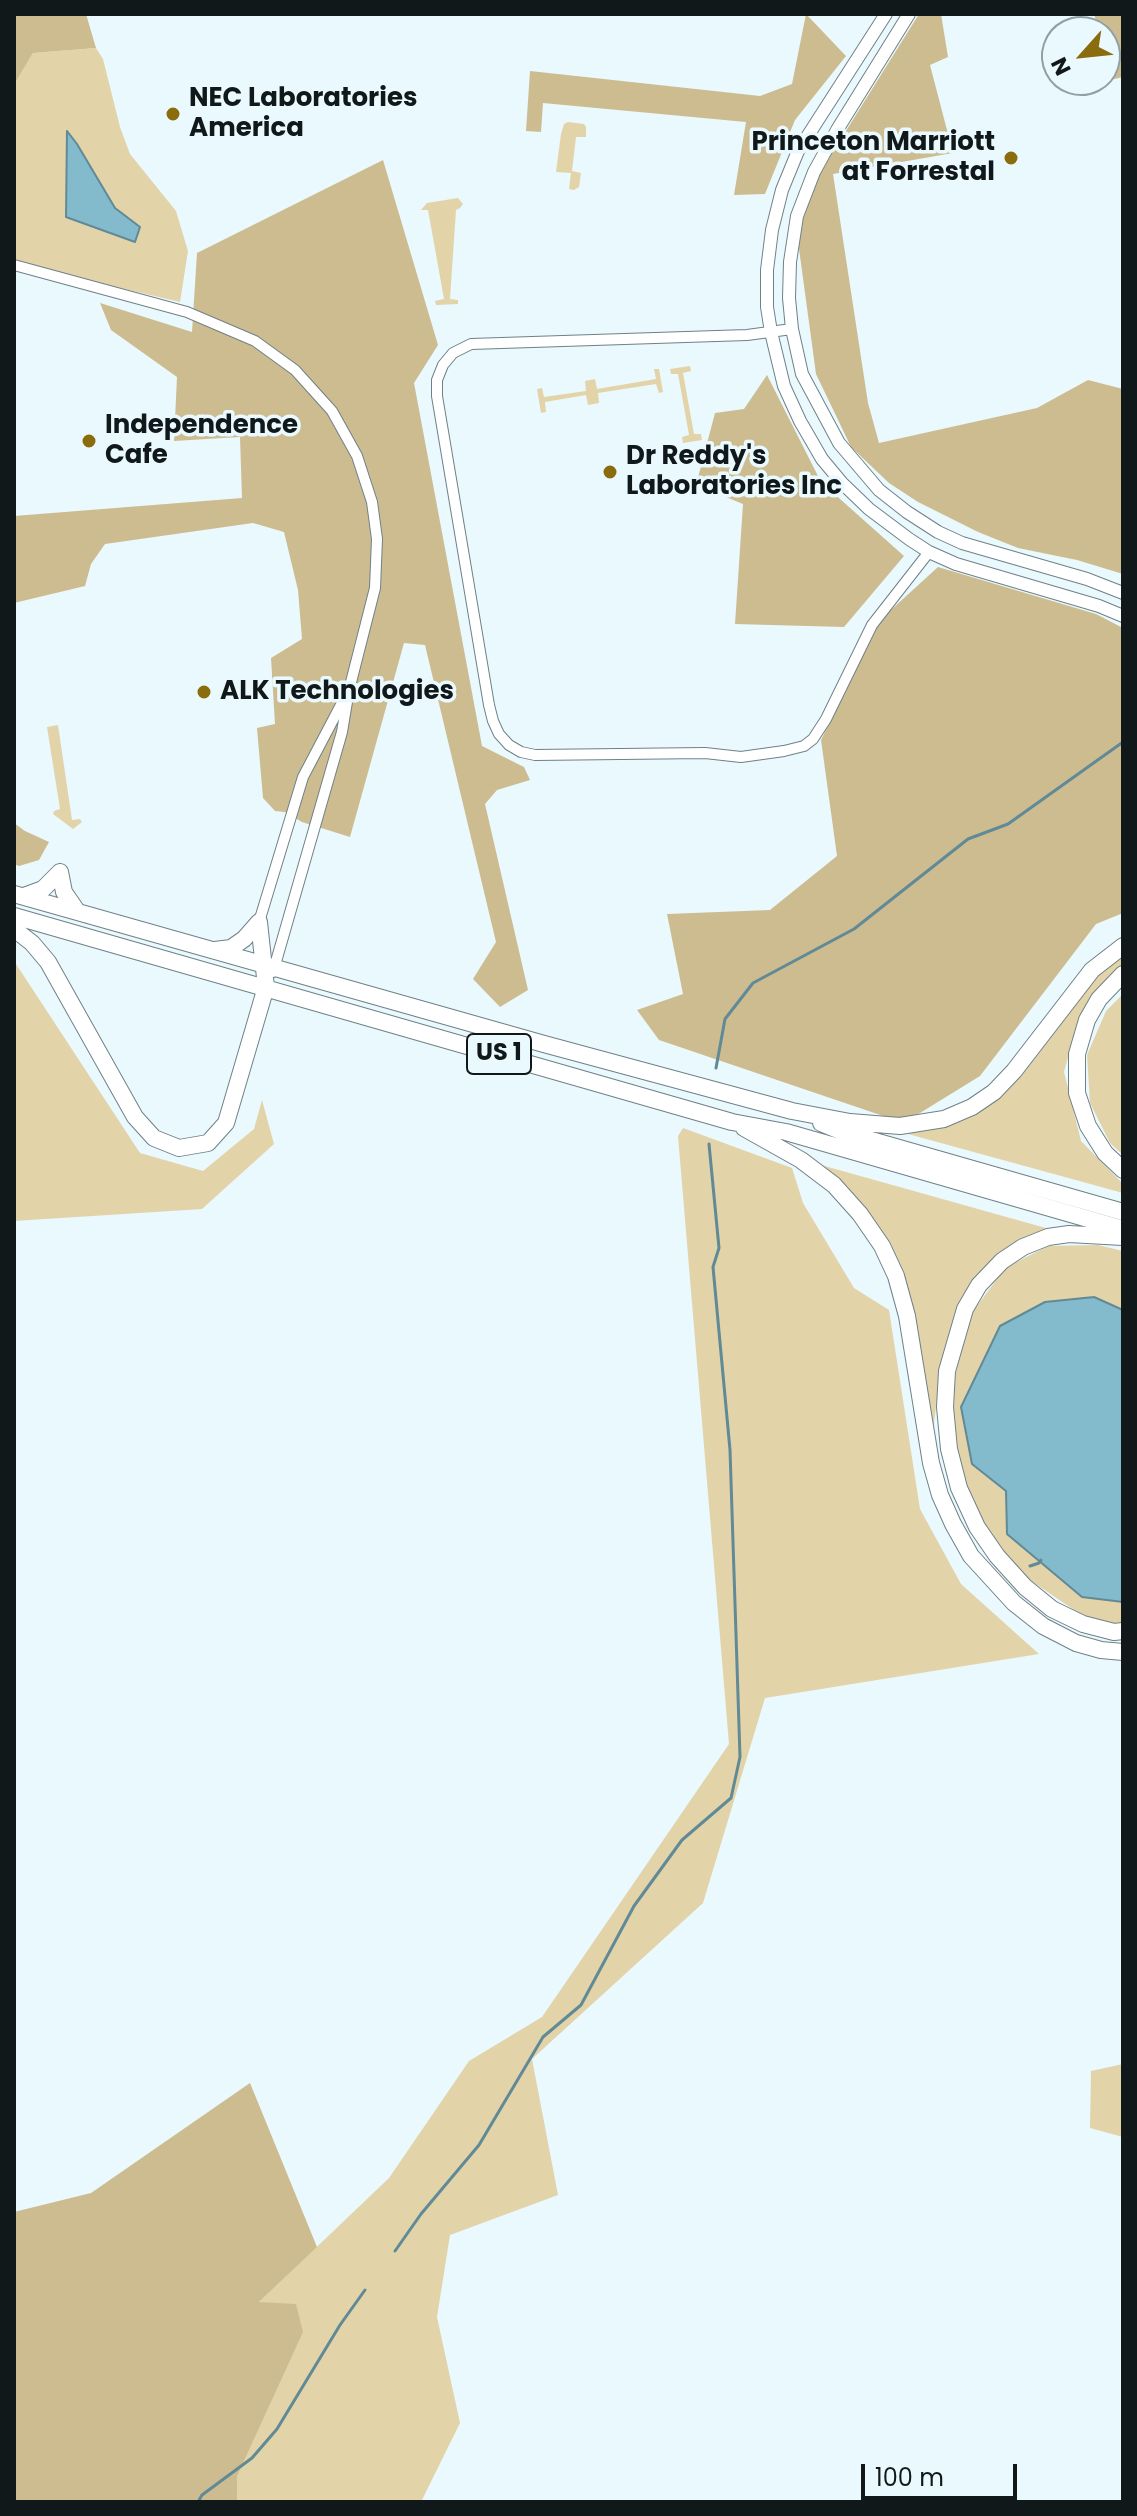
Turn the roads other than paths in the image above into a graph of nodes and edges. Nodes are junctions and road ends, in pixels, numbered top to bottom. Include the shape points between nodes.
1 (886, 14) edge
2 (909, 14) edge
3 (14, 265) edge
4 (792, 329) junction
5 (771, 332) junction
6 (929, 552) junction
7 (1123, 593) edge
8 (1123, 616) edge
9 (349, 690) junction
10 (19, 895) edge
11 (77, 911) junction
12 (14, 916) edge
13 (259, 922) junction
14 (14, 929) edge
15 (1123, 946) edge
16 (212, 950) junction
17 (269, 966) junction
18 (1123, 974) edge
19 (266, 987) junction
20 (792, 1111) junction
21 (732, 1122) junction
22 (1123, 1170) edge
23 (1123, 1212) edge
24 (1123, 1229) edge
25 (1123, 1237) edge
26 (1123, 1631) edge
27 (1123, 1652) edge

1 - 5 street via 798,151 782,190 767,270
2 - 4 street via 837,130 797,216 790,262
3 - 9 street via 187,312 255,341 295,370 332,411 357,456 377,539 375,588
4 - 5 street
4 - 7 street via 802,374 839,443 897,505 962,543
5 - 6 street via 784,386 822,459 869,509
5 - 6 street via 471,344 443,365 437,396 489,705 499,734 521,752 535,755 741,757 804,746 826,719 872,625
6 - 8 street
9 - 13 street via 303,777
9 - 17 street via 342,732
10 - 11 highway, US 1
10 - 11 highway via 43,889 60,872 64,892
11 - 16 highway, US 1
12 - 19 highway, US 1
13 - 16 highway via 231,948
13 - 17 highway
14 - 19 highway via 48,962 135,1117 154,1138 179,1148 208,1143 226,1123
15 - 20 highway via 1092,970 1014,1071 972,1107 944,1119 900,1126
16 - 17 highway, US 1
17 - 19 highway
17 - 20 highway, US 1
18 - 22 highway via 1087,1020 1077,1054 1077,1093 1088,1126
19 - 21 highway, US 1
20 - 23 highway, US 1 via 843,1132
21 - 24 highway, US 1 via 786,1132
21 - 27 highway via 834,1185 882,1246 907,1316 940,1495 971,1556 1043,1626 1076,1643
25 - 26 highway via 1048,1237 1002,1261 965,1309 947,1371 945,1407 959,1488 997,1556 1052,1609 1083,1624

